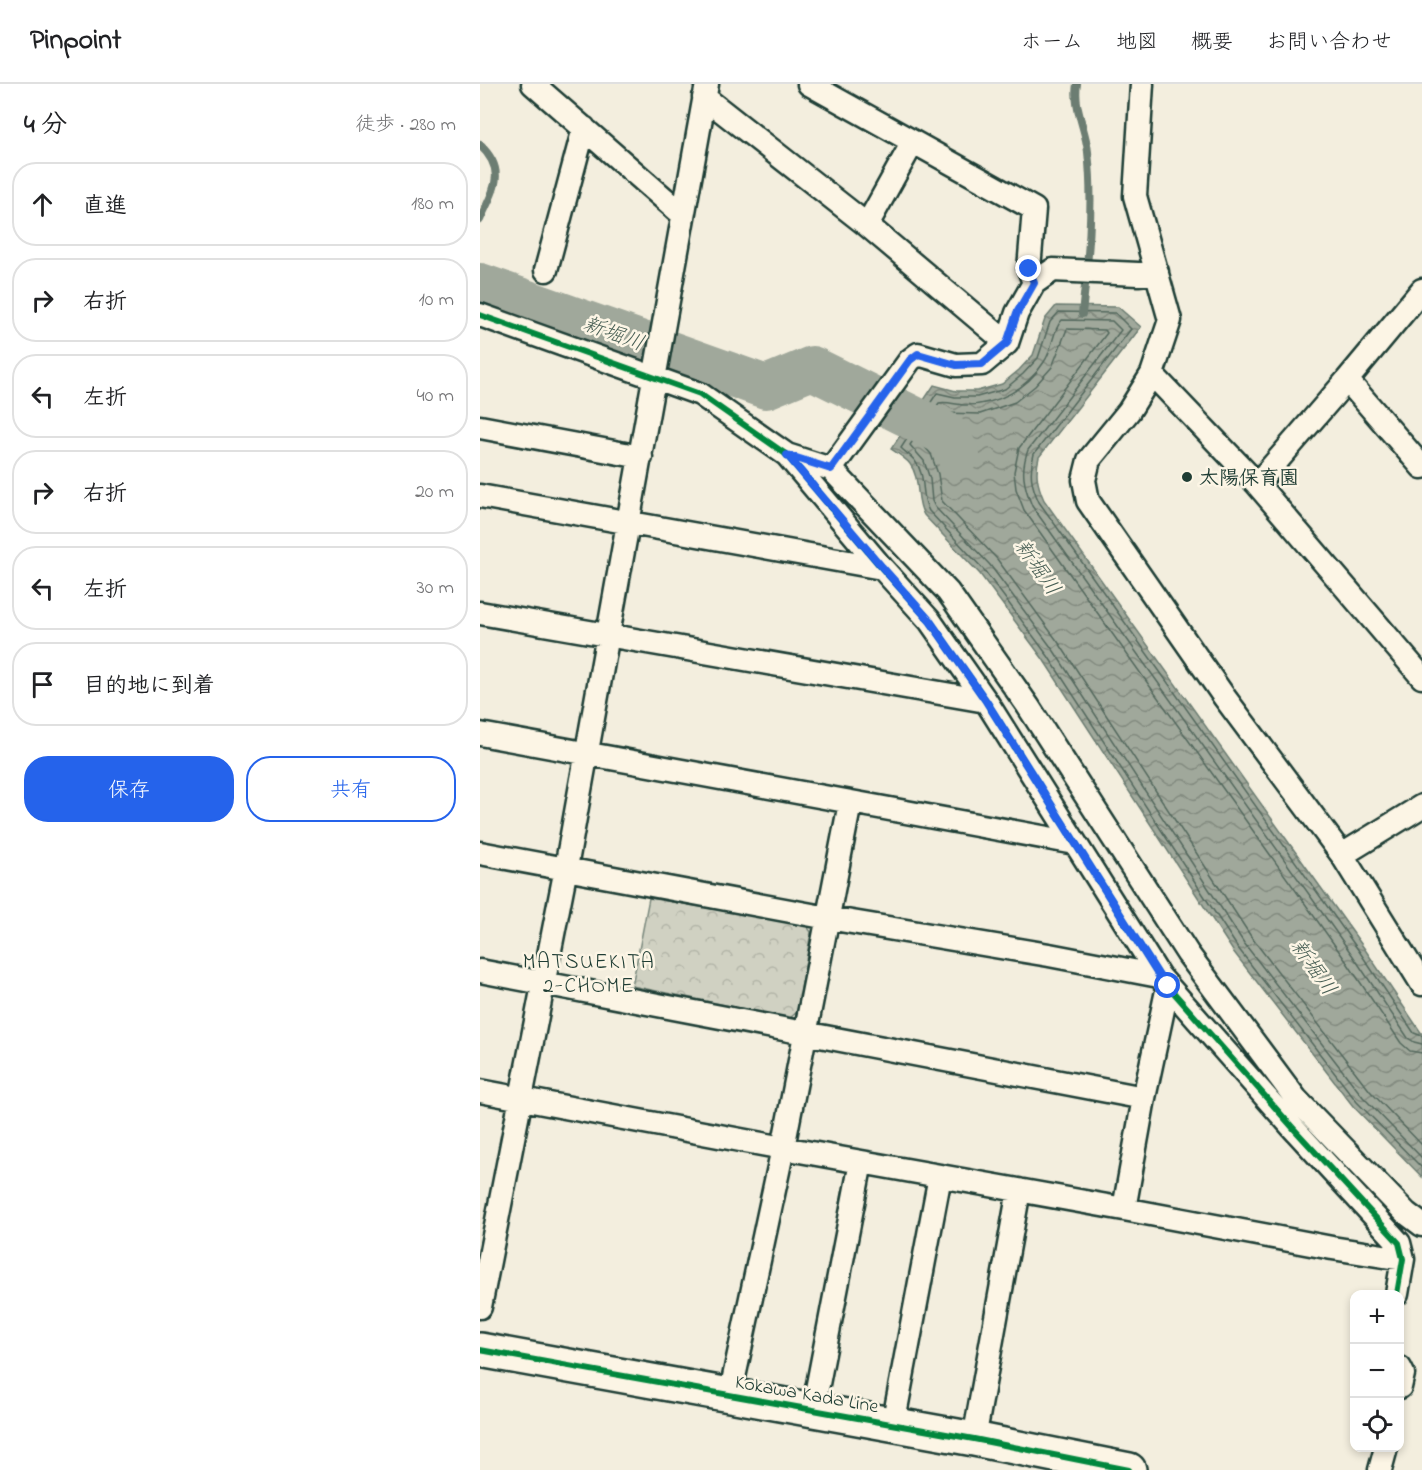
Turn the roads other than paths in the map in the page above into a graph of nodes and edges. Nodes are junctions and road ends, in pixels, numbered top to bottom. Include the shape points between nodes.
1 (533, 84) edge
2 (809, 84) edge
3 (1142, 84) edge
4 (705, 90) edge
5 (584, 128) junction
6 (913, 142) junction
7 (683, 214) junction
8 (867, 225) junction
9 (546, 270) dead end
10 (1147, 273) junction
11 (1044, 277) junction
12 (1422, 290) edge
13 (480, 315) edge
14 (1007, 343) junction
15 (656, 372) junction
16 (1152, 374) junction
17 (1347, 380) junction
18 (480, 427) edge
19 (787, 455) junction
20 (641, 457) junction
21 (835, 463) junction
22 (1422, 467) edge
23 (1257, 484) junction
24 (480, 496) edge
25 (628, 524) junction
26 (882, 567) junction
27 (480, 614) edge
28 (608, 636) junction
29 (1422, 677) edge
30 (986, 701) junction
31 (480, 734) edge
32 (586, 753) junction
33 (850, 803) junction
34 (1422, 806) edge
35 (1075, 843) junction
36 (480, 853) edge
37 (1342, 855) junction
38 (566, 868) junction
39 (828, 918) junction
40 (480, 970) edge
41 (1164, 981) junction
42 (545, 982) junction
43 (1422, 984) edge
44 (805, 1033) junction
45 (480, 1091) edge
46 (1144, 1098) junction
47 (521, 1099) junction
48 (783, 1148) junction
49 (861, 1162) junction
50 (940, 1176) junction
51 (1019, 1190) junction
52 (1124, 1209) junction
53 (1422, 1225) edge
54 (1403, 1259) junction
55 (1398, 1290) edge
56 (480, 1306) edge
57 (480, 1350) edge
58 (730, 1396) junction
59 (813, 1410) junction
60 (894, 1425) junction
61 (974, 1439) junction
62 (1385, 1452) edge
63 (1129, 1470) edge
64 (1380, 1470) edge

1 - 5 street
2 - 6 street
3 - 10 street via 1135,196
4 - 7 street
4 - 8 street
5 - 7 street
5 - 9 street
6 - 8 street
6 - 11 street via 1034,209 1029,269
7 - 15 street
8 - 14 street
10 - 11 street
10 - 16 street via 1170,320
11 - 14 street via 1017,313
12 - 17 street
13 - 15 street
14 - 21 street via 982,364 956,365 918,354
15 - 19 street via 700,394
15 - 20 street
16 - 23 street
16 - 37 street via 1130,411 1089,460 1084,480 1088,501 1225,698
17 - 22 street
17 - 23 street
18 - 20 street
19 - 21 street
19 - 26 street
20 - 25 street
21 - 53 street via 948,592 1028,706 1188,954 1296,1099
23 - 29 street
24 - 25 street
25 - 26 street
25 - 28 street
26 - 30 street via 930,621
27 - 28 street
28 - 30 street
28 - 32 street
30 - 35 street
31 - 32 street
32 - 33 street
32 - 38 street
33 - 35 street
33 - 39 street
34 - 37 street
35 - 41 street
36 - 38 street
37 - 43 street
38 - 39 street
38 - 42 street
39 - 41 street via 1049,955
39 - 44 street
40 - 42 street
41 - 46 street
41 - 54 street via 1399,1243
42 - 44 street
42 - 47 street
44 - 46 street
44 - 48 street
45 - 47 street
46 - 52 street
47 - 48 street
47 - 56 street
48 - 49 street
48 - 58 street
49 - 50 street
49 - 59 street
50 - 51 street
50 - 60 street
51 - 52 street
51 - 61 street
52 - 54 street
54 - 55 street
57 - 58 main road, Kokawa Kada Line
58 - 59 main road, Kokawa Kada Line
59 - 60 main road, Kokawa Kada Line
60 - 61 main road, Kokawa Kada Line
61 - 63 main road, Kokawa Kada Line
62 - 64 street

